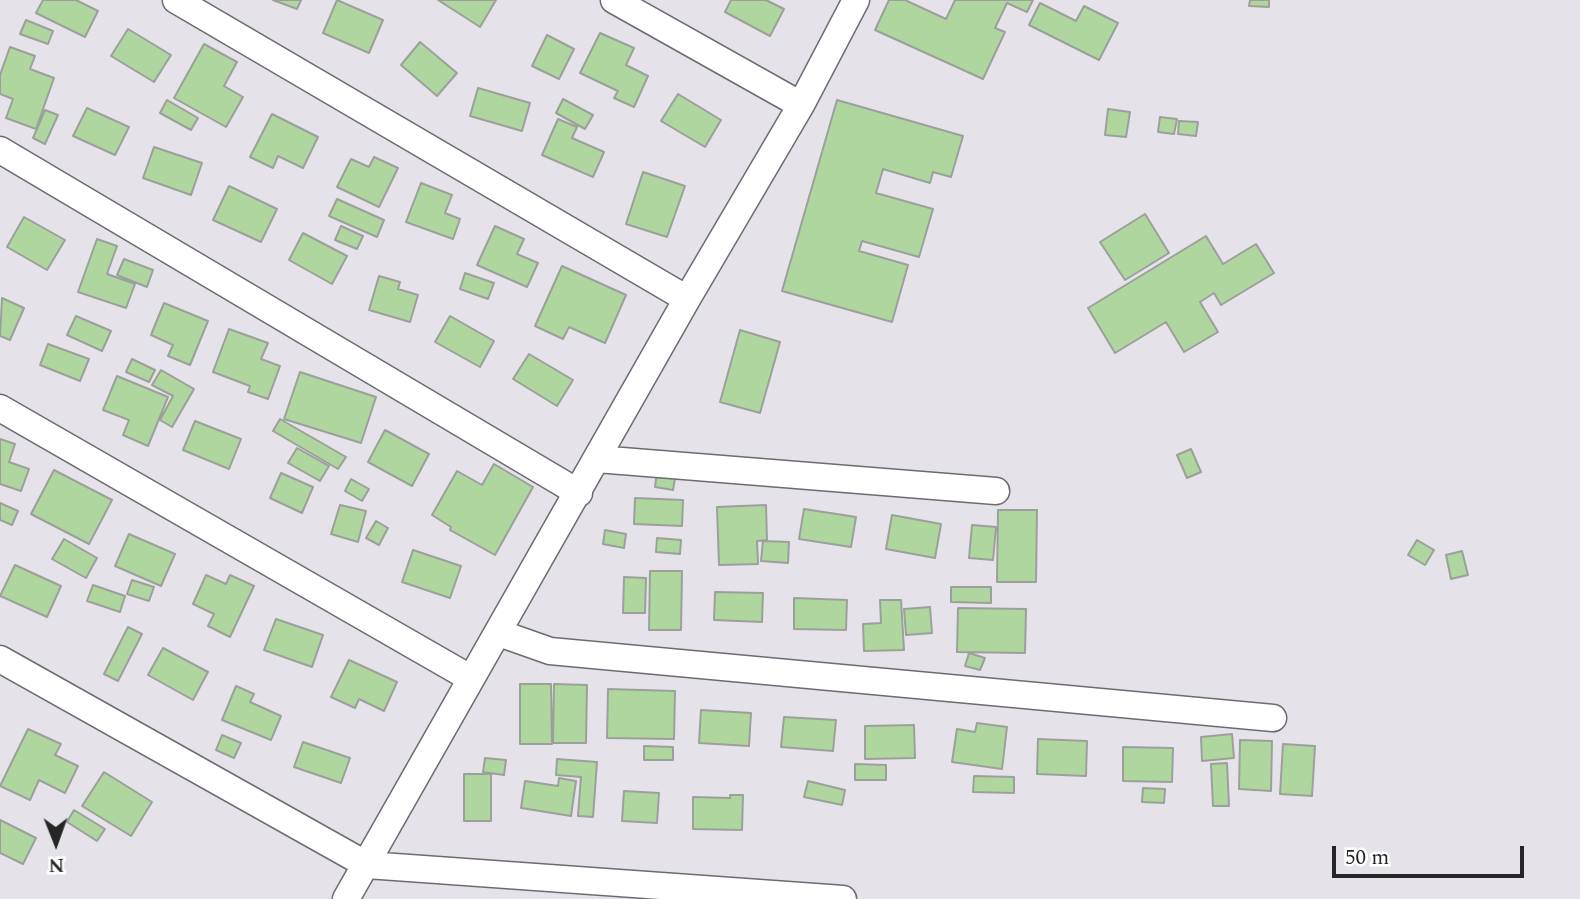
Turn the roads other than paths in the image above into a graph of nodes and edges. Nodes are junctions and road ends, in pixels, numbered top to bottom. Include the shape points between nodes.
1 (176, 0) edge
2 (614, 0) edge
3 (856, 0) edge
4 (801, 105) junction
5 (0, 150) edge
6 (687, 299) junction
7 (0, 408) edge
8 (597, 459) junction
9 (996, 491) dead end
10 (579, 493) junction
11 (499, 633) junction
12 (0, 659) edge
13 (470, 678) junction
14 (1273, 718) dead end
15 (367, 864) junction
16 (346, 899) edge
17 (843, 899) edge

1 - 6 street
2 - 4 street
3 - 4 street
4 - 6 street
5 - 10 street
6 - 8 street
7 - 13 street
8 - 9 street
8 - 10 street
10 - 11 street
11 - 13 street
11 - 14 street via 550,651
12 - 15 street
13 - 15 street
15 - 16 street
15 - 17 street

